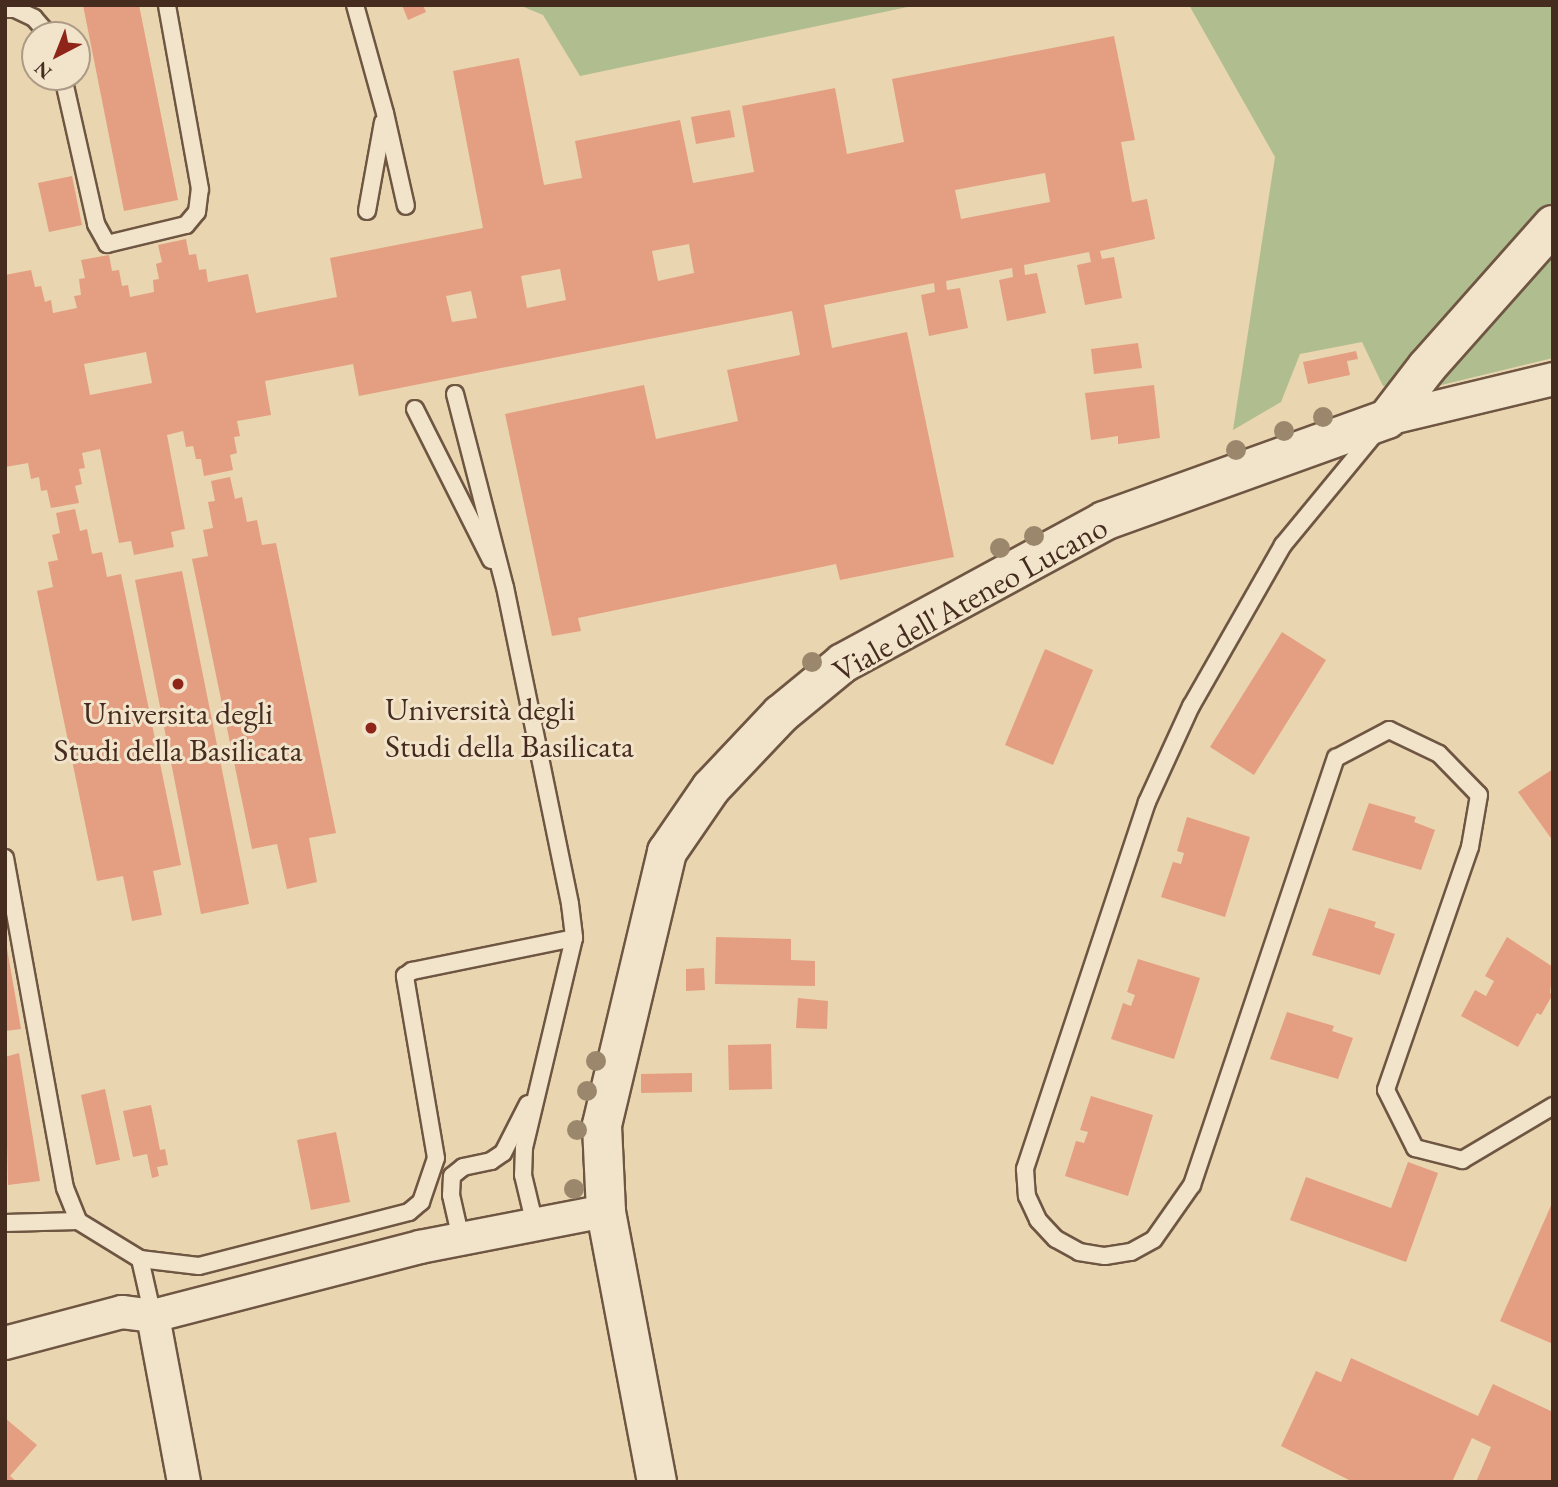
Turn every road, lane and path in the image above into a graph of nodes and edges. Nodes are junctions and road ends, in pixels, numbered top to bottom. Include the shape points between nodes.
1 (167, 5) edge
2 (355, 5) edge
3 (5, 9) edge
4 (37, 21) edge
5 (66, 91) edge
6 (385, 113) junction
7 (406, 206) dead end
8 (367, 211) dead end
9 (1553, 225) edge
10 (1553, 379) edge
11 (455, 394) dead end
12 (415, 409) dead end
13 (1387, 419) junction
14 (505, 587) junction
15 (5, 858) edge
16 (574, 938) junction
17 (537, 1086) junction
18 (1553, 1106) edge
19 (606, 1211) junction
20 (78, 1221) junction
21 (5, 1223) edge
22 (535, 1225) junction
23 (461, 1239) junction
24 (140, 1259) junction
25 (153, 1316) junction
26 (5, 1343) edge
27 (184, 1482) edge
28 (657, 1482) edge

1 - 5 lane via 200,189 197,212 186,225 107,244 96,224
2 - 6 lane
3 - 4 lane via 15,9
6 - 7 lane
6 - 8 lane
9 - 13 street
10 - 13 street
11 - 14 lane
12 - 14 lane
13 - 18 lane via 1283,545 1191,706 1147,802 1116,894 1025,1169 1027,1196 1038,1220 1056,1239 1079,1252 1105,1256 1131,1252 1154,1239 1192,1185 1336,758 1389,730 1439,754 1479,795 1470,847 1386,1090 1415,1148 1462,1160
13 - 19 street, Viale dell'Ateneo Lucano via 1104,521 844,663 781,714 711,788 667,852 602,1125
14 - 16 lane
15 - 20 lane via 65,1188
16 - 17 lane
16 - 24 lane via 405,976 436,1158 421,1202 410,1212 199,1266
17 - 22 lane via 523,1175
17 - 23 lane via 503,1153 491,1161 463,1167 452,1176 451,1195
19 - 22 street
19 - 28 street, Viale dell'Ateneo Lucano
20 - 21 lane
20 - 24 lane
22 - 23 street
23 - 25 street
24 - 25 lane
25 - 26 street via 122,1312
25 - 27 street

